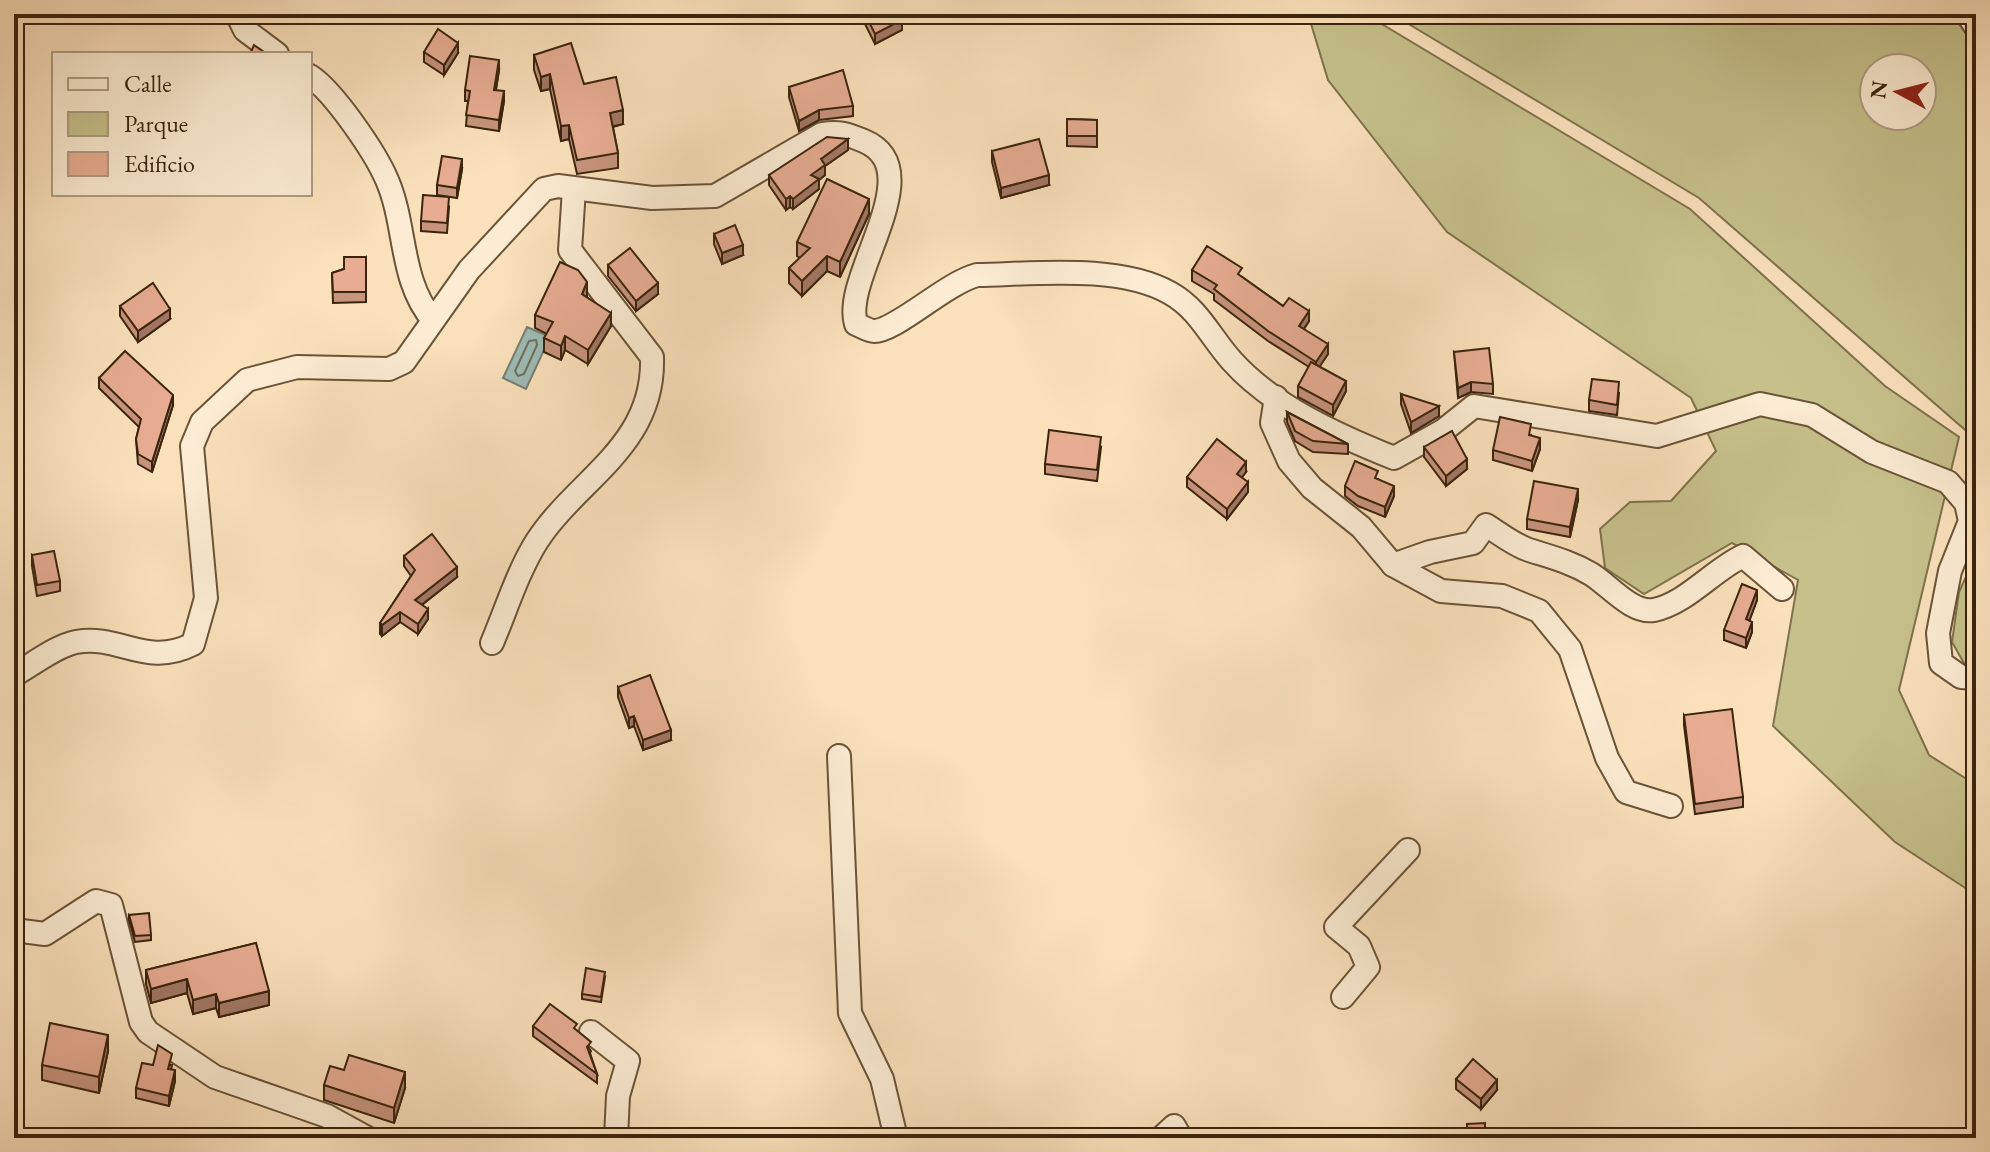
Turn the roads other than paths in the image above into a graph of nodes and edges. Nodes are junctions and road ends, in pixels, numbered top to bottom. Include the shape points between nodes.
1 (237, 14) edge
2 (1967, 14) edge
3 (1976, 27) edge
4 (274, 52) edge
5 (312, 77) edge
6 (574, 189) junction
7 (433, 320) junction
8 (1276, 397) junction
9 (1393, 565) junction
10 (1782, 589) dead end
11 (492, 643) dead end
12 (14, 675) edge
13 (1976, 678) edge
14 (839, 756) dead end
15 (1671, 806) dead end
16 (1408, 850) dead end
17 (14, 930) edge
18 (1343, 997) dead end
19 (591, 1032) dead end
20 (367, 1138) edge
21 (616, 1138) edge
22 (896, 1138) edge
23 (1161, 1138) edge
24 (1181, 1138) edge

1 - 4 street via 245,30
2 - 3 street
5 - 7 street via 327,88 387,180 408,269 420,305
6 - 7 street via 544,189 469,270
6 - 8 street via 652,198 715,196 822,134 840,131 871,144 889,166 890,190 854,303 856,324 875,331 894,324 958,280 977,275 1120,276 1171,293 1194,312 1232,362
6 - 11 street via 570,250 652,357 650,390 623,448 538,539
7 - 12 street via 404,362 389,369 297,367 247,380 202,422 192,446 206,598 193,644 163,655 74,642
8 - 9 street via 1272,423 1289,461 1312,488 1361,527
8 - 13 street via 1348,440 1394,458 1474,406 1657,436 1760,404 1812,415 1872,452 1948,482 1966,503 1970,521 1950,571 1938,633 1941,663 1961,677
9 - 10 street via 1473,543 1486,525 1525,549 1590,573 1635,607 1652,610 1671,602 1743,556
9 - 15 street via 1441,591 1502,596 1539,611 1570,649 1607,758 1626,792
14 - 22 street via 850,1013 882,1079
16 - 18 street via 1336,927 1359,946 1368,967
17 - 20 street via 45,934 96,901 111,905 148,1032 215,1077 327,1116
19 - 21 street via 628,1061 618,1096
23 - 24 street via 1174,1126

